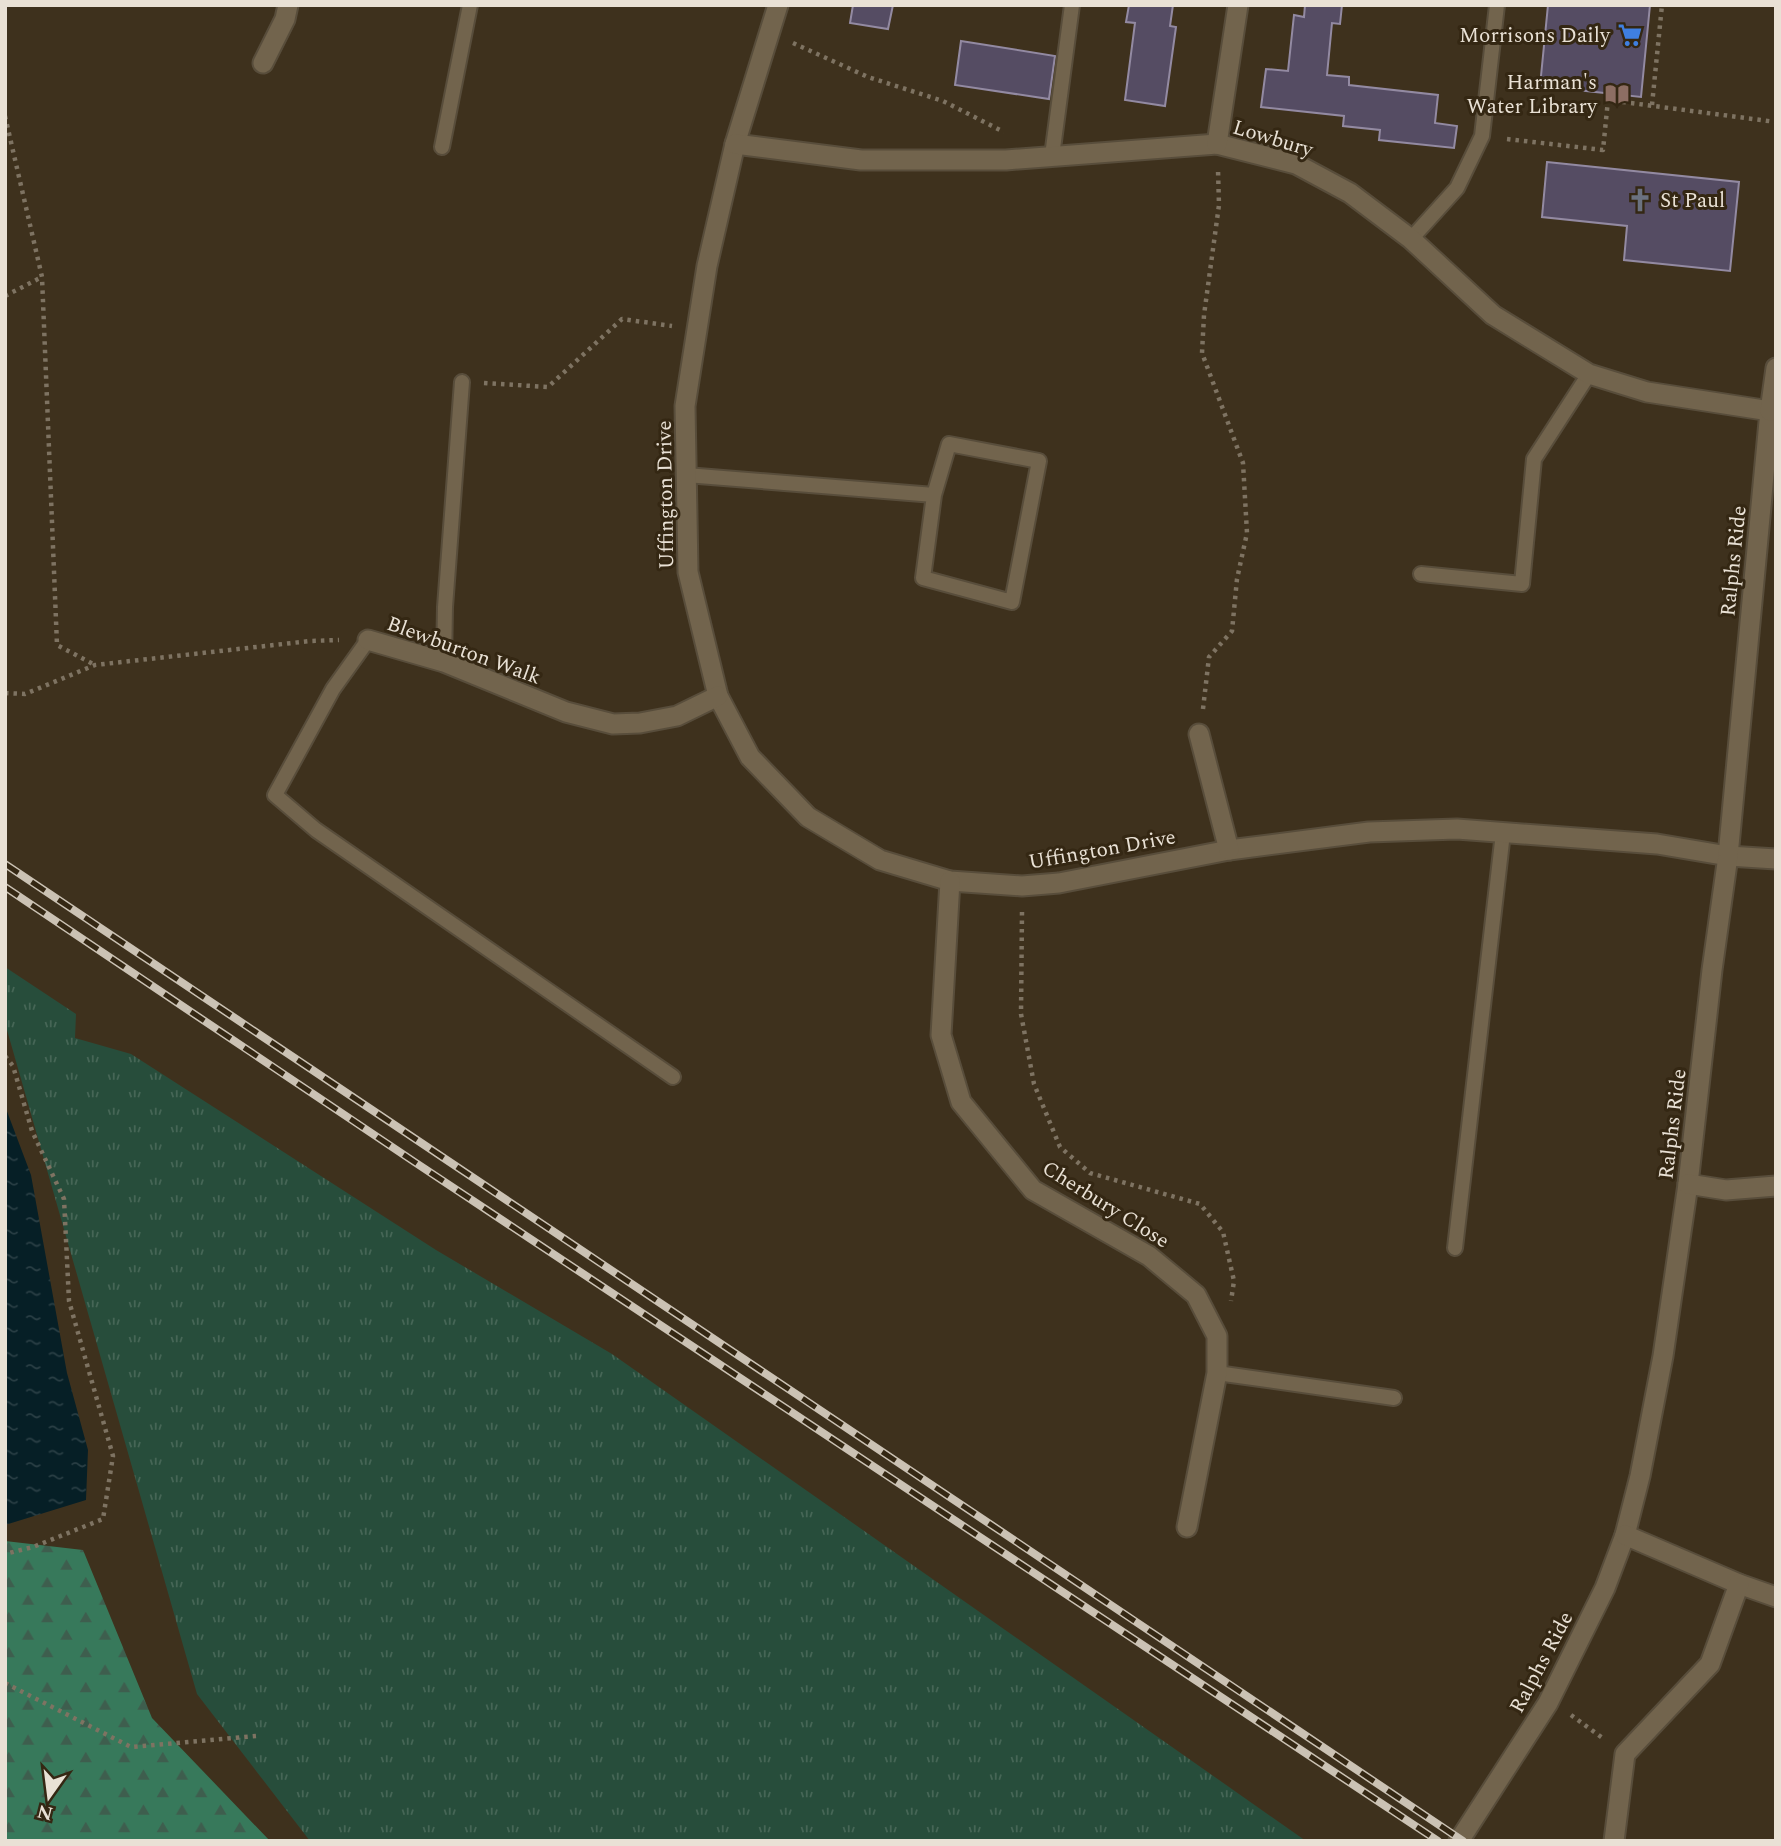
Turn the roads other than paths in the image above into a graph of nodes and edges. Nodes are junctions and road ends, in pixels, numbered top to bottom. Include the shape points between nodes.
1 (288, 5) edge
2 (470, 5) edge
3 (778, 5) edge
4 (1072, 5) edge
5 (1238, 5) edge
6 (1497, 5) edge
7 (263, 62) dead end
8 (735, 144) junction
9 (1217, 145) junction
10 (442, 147) dead end
11 (1052, 156) junction
12 (1411, 239) junction
13 (1776, 368) edge
14 (1589, 374) junction
15 (463, 382) road end
16 (1770, 411) junction
17 (686, 475) junction
18 (934, 495) junction
19 (1421, 574) dead end
20 (368, 640) joint
21 (444, 662) junction
22 (718, 696) junction
23 (1199, 734) road end
24 (1503, 833) junction
25 (1229, 850) junction
26 (1728, 856) junction
27 (1776, 859) edge
28 (950, 881) junction
29 (673, 1077) dead end
30 (1688, 1184) junction
31 (1776, 1186) edge
32 (1455, 1248) dead end
33 (1217, 1373) junction
34 (1394, 1398) dead end
35 (1187, 1527) dead end
36 (1625, 1535) junction
37 (1739, 1584) junction
38 (1776, 1597) edge
39 (1459, 1841) edge
40 (1614, 1841) edge

1 - 7 street
2 - 10 lane
3 - 8 street, Uffington Drive
4 - 11 lane
5 - 9 street
6 - 12 lane via 1482,136 1457,188
8 - 11 street, Lowbury via 861,160
8 - 17 street, Uffington Drive via 707,266 685,405
9 - 11 street, Lowbury
9 - 12 street, Lowbury via 1296,164 1350,193
12 - 14 street, Lowbury via 1493,315
13 - 16 street, Ralphs Ride
14 - 16 street, Lowbury via 1647,392
14 - 19 lane via 1534,459 1522,584
15 - 21 lane
16 - 26 street, Ralphs Ride
17 - 18 lane
17 - 22 street, Uffington Drive via 688,572
18 - 18 lane via 949,444 1039,461 1012,602 923,578
20 - 21 street, Blewburton Walk
20 - 29 lane via 333,689 275,795 316,830
21 - 22 street, Blewburton Walk via 566,712 613,724 677,716
22 - 28 street, Uffington Drive via 750,757 808,817 880,860
23 - 25 street
24 - 25 street, Uffington Drive via 1457,829 1369,832
24 - 26 street, Uffington Drive via 1657,844
24 - 32 lane
25 - 28 street, Uffington Drive via 1059,883 1022,886
26 - 27 street, Uffington Drive
26 - 30 street, Ralphs Ride
28 - 33 street, Cherbury Close via 941,1035 961,1102 1033,1190 1149,1256 1196,1295 1217,1336
30 - 31 street via 1726,1190
30 - 36 street, Ralphs Ride via 1663,1356
33 - 34 lane
33 - 35 street, Cherbury Close
36 - 37 street
36 - 39 street, Ralphs Ride via 1605,1588 1548,1703
37 - 38 street
37 - 40 street via 1710,1664 1625,1755

